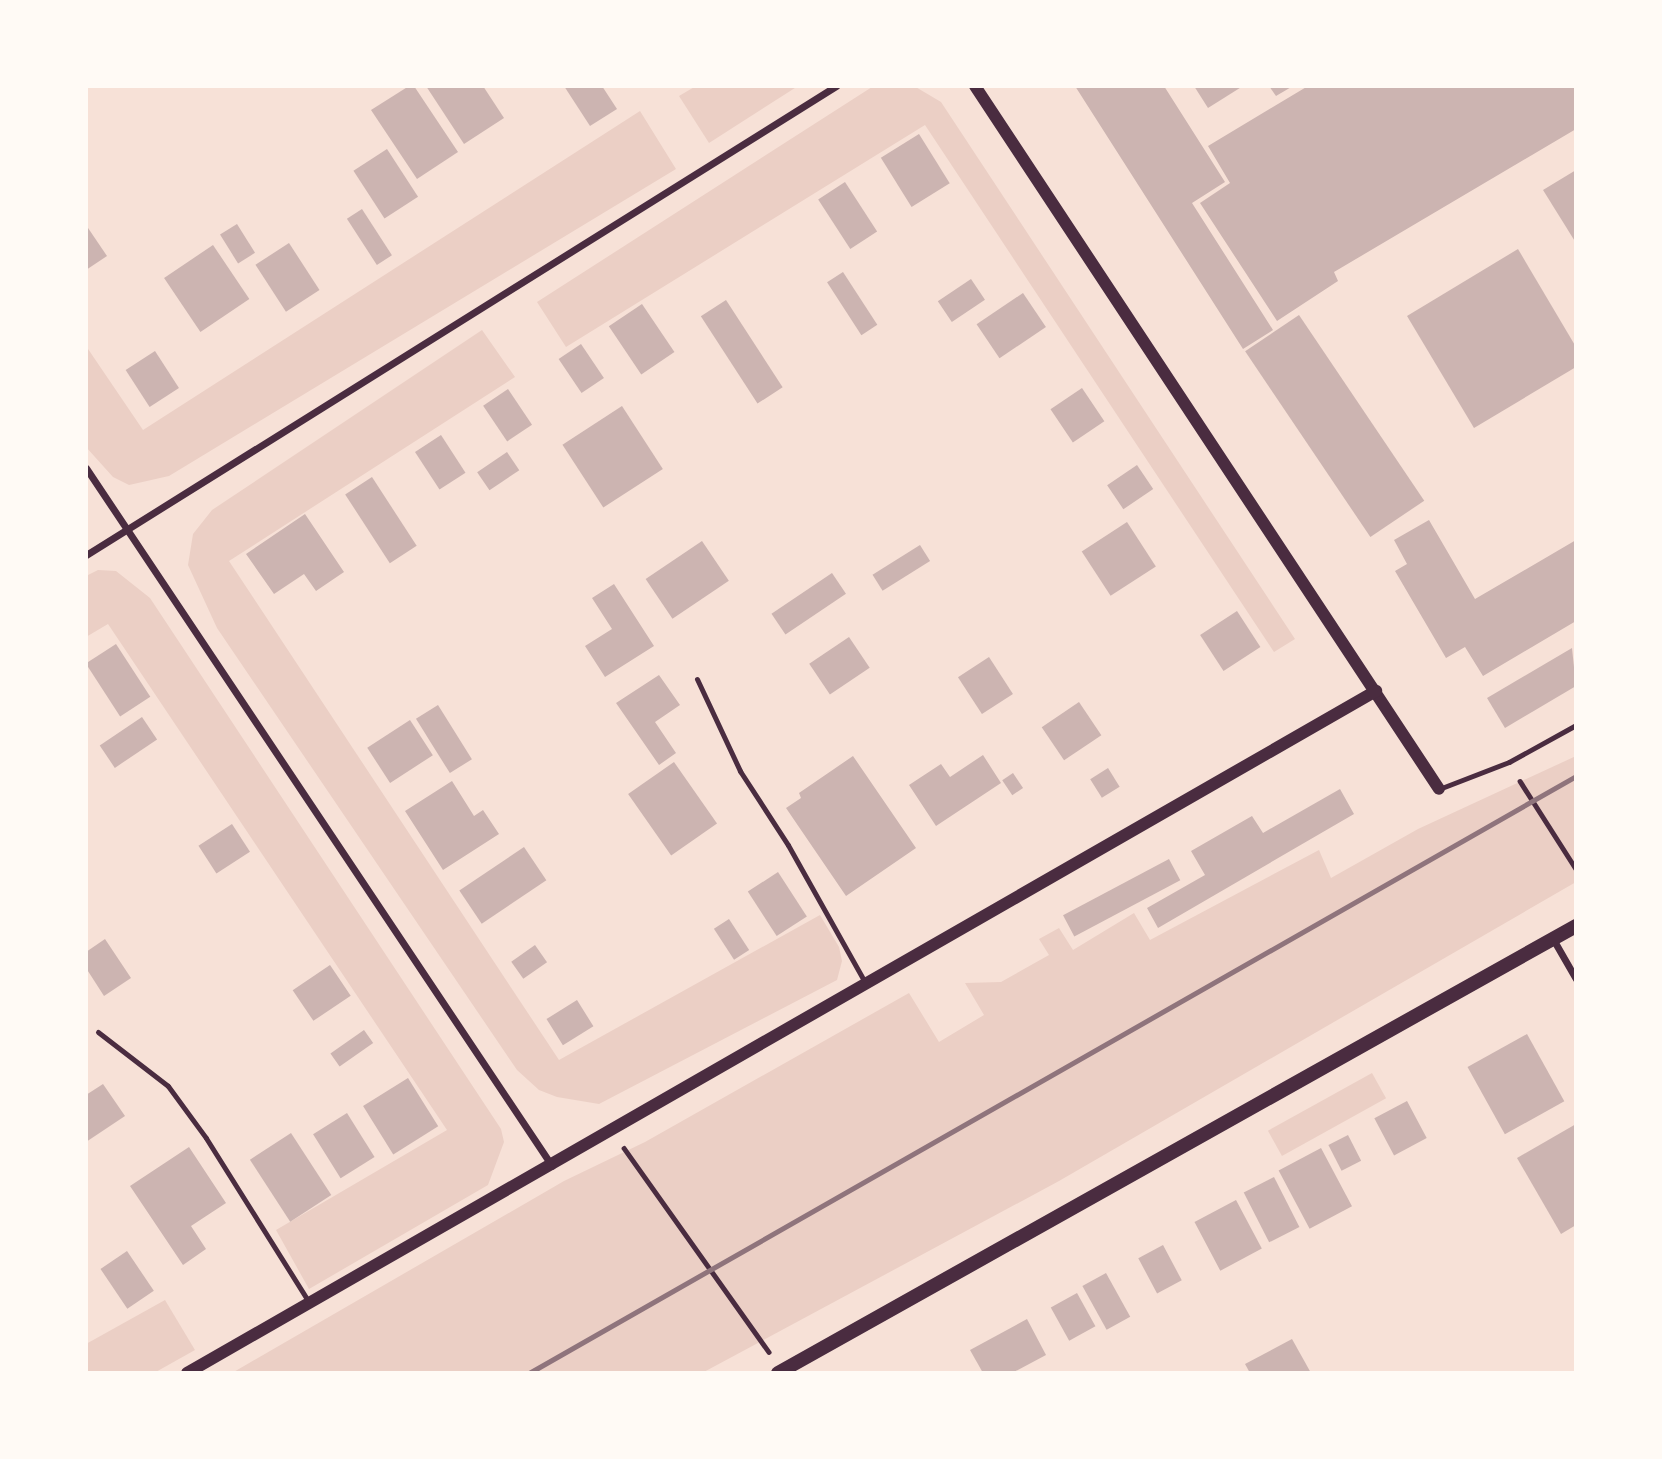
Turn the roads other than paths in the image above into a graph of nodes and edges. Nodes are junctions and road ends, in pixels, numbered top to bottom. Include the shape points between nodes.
1 (836, 86) edge
2 (975, 86) edge
3 (86, 468) edge
4 (127, 530) junction
5 (86, 555) edge
6 (697, 679) dead end
7 (1376, 691) junction
8 (1576, 725) edge
9 (1439, 789) joint
10 (1576, 926) edge
11 (1553, 939) junction
12 (1576, 979) edge
13 (867, 985) junction
14 (98, 1032) dead end
15 (552, 1166) junction
16 (310, 1304) junction
17 (780, 1372) edge
18 (187, 1373) edge

1 - 4 street
2 - 7 street
3 - 4 street
4 - 5 street
4 - 15 street
6 - 13 lane via 740,771 788,845
7 - 9 street
7 - 13 street
8 - 9 lane via 1509,762
10 - 11 main road
11 - 12 street
11 - 17 main road
13 - 15 street
14 - 16 lane via 168,1086
15 - 16 street
16 - 18 street

